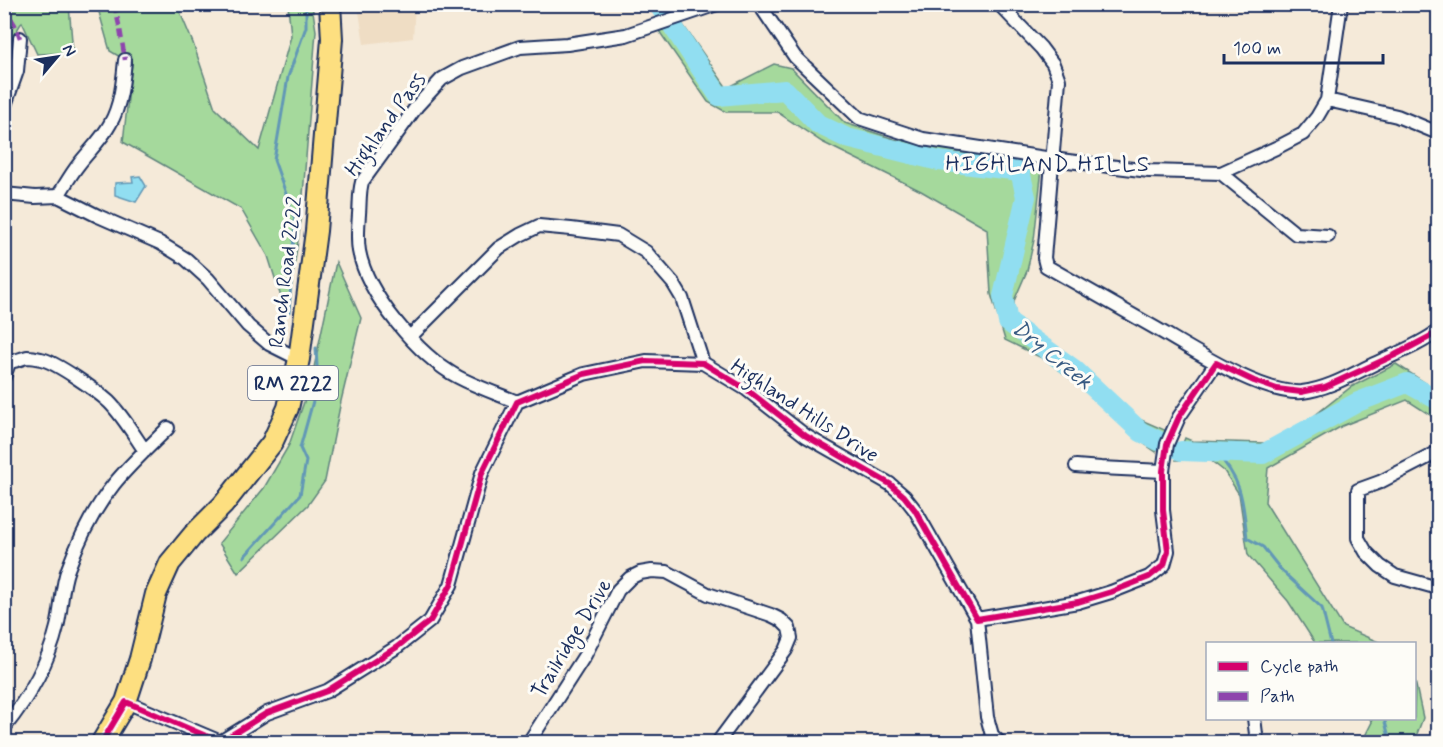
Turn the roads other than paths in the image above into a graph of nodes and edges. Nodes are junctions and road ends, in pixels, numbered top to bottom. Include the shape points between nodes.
1 (330, 4) edge
2 (717, 4) edge
3 (759, 4) edge
4 (999, 4) edge
5 (1341, 4) edge
6 (20, 38) dead end
7 (125, 60) dead end
8 (1327, 100) junction
9 (4, 108) edge
10 (1438, 133) edge
11 (1052, 159) junction
12 (1221, 174) junction
13 (4, 194) edge
14 (58, 196) junction
15 (1329, 236) dead end
16 (1438, 331) edge
17 (410, 337) junction
18 (299, 359) junction
19 (7, 362) edge
20 (703, 363) junction
21 (1216, 363) junction
22 (4, 377) edge
23 (517, 402) junction
24 (168, 428) dead end
25 (145, 451) junction
26 (1438, 452) edge
27 (1076, 466) dead end
28 (1163, 471) junction
29 (1438, 588) edge
30 (977, 619) junction
31 (126, 702) junction
32 (1254, 720) edge
33 (4, 728) edge
34 (996, 739) edge
35 (102, 742) edge
36 (220, 742) edge
37 (529, 742) edge
38 (718, 742) edge
39 (1257, 742) edge

1 - 18 main road, Ranch Road 2222 / RM 2222 via 332,39 316,231
2 - 17 street, Highland Pass via 626,35 520,47 442,79 417,106 358,193 358,250 366,273 386,309
3 - 11 street via 795,57 859,118 923,139
4 - 11 street via 1041,48 1059,80
5 - 8 street
6 - 9 street via 17,71
7 - 14 street via 119,103 111,122
8 - 10 street via 1397,116
8 - 12 street via 1303,134
11 - 12 street via 1149,171
11 - 21 street via 1046,266
12 - 15 street via 1296,234
13 - 14 street
14 - 18 street via 186,259 248,326 269,344
16 - 21 street via 1325,387 1301,392 1254,381
17 - 20 street via 499,248 539,226 618,235 646,252 682,298
17 - 23 street, Highland Pass via 458,377
18 - 31 main road, Ranch Road 2222 / RM 2222 via 288,408 272,443 170,563 156,594
19 - 22 street
19 - 25 street via 28,357 50,361 109,402
20 - 23 street, Highland Hills Drive via 646,361 584,374
20 - 30 street, Highland Hills Drive via 746,389 806,436 904,496
21 - 28 street via 1179,417 1167,444
23 - 36 street via 482,473 452,585 430,621 327,691 267,713
24 - 25 street
25 - 33 street via 114,483 84,532 67,571 57,628 46,662
26 - 29 street via 1358,490 1358,538 1366,552 1395,576
27 - 28 street
28 - 30 street via 1168,551 1164,565 1149,578 1078,602
30 - 34 street via 987,717
31 - 35 main road, Ranch Road 2222 / RM 2222
31 - 36 street
32 - 39 street
37 - 38 street, Trailridge Drive via 585,655 618,590 630,578 652,571 667,572 708,594 771,615 789,628 791,638 786,650

